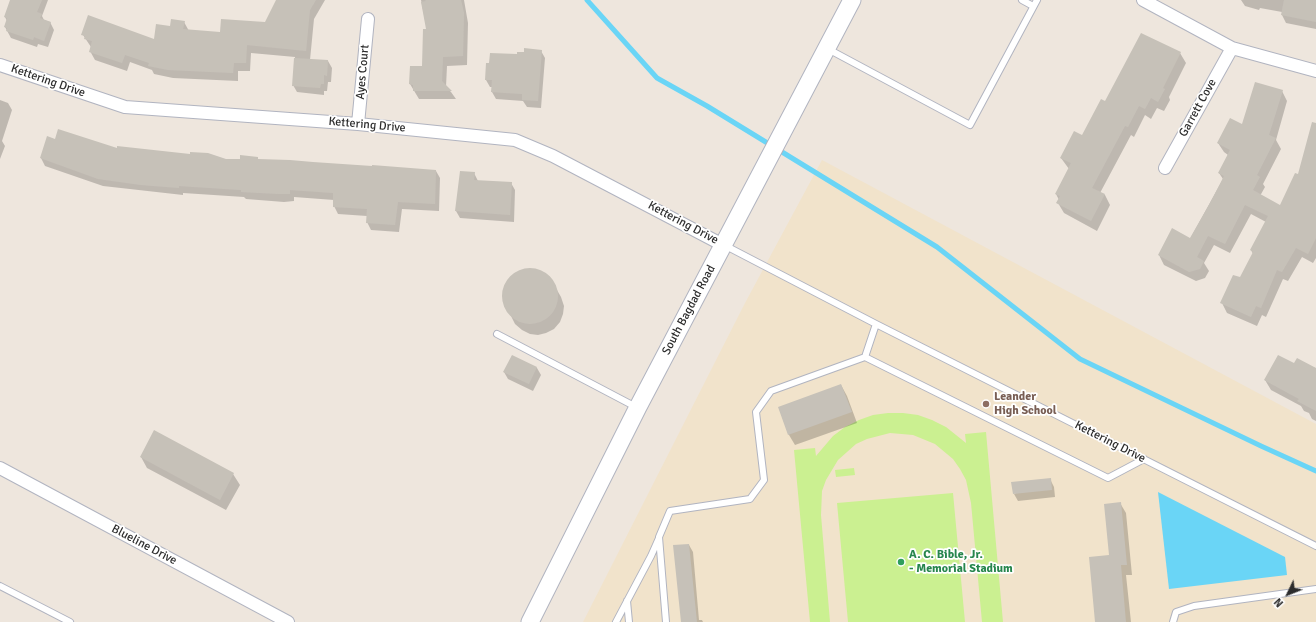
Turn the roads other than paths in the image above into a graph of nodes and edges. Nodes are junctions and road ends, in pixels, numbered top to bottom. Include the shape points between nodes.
1 (852, 0) edge
2 (1022, 0) edge
3 (1037, 0) edge
4 (1143, 0) edge
5 (1033, 6) junction
6 (368, 19) dead end
7 (1232, 48) junction
8 (826, 49) junction
9 (0, 65) edge
10 (1316, 70) edge
11 (358, 124) junction
12 (1165, 168) dead end
13 (724, 244) junction
14 (876, 324) junction
15 (497, 334) dead end
16 (865, 357) junction
17 (638, 407) junction
18 (1144, 459) junction
19 (0, 468) edge
20 (659, 537) junction
21 (1316, 546) edge
22 (0, 586) edge
23 (1316, 589) edge
24 (627, 601) junction
25 (70, 622) edge
26 (286, 622) edge
27 (530, 622) edge
28 (616, 622) edge
29 (629, 622) edge
30 (666, 622) edge
31 (1173, 622) edge

1 - 8 main road, South Bagdad Road
2 - 5 lane
3 - 5 lane
4 - 7 street
5 - 8 lane via 970,125
6 - 11 street, Ayes Court
7 - 10 street
7 - 12 street, Garrett Cove
8 - 13 main road, South Bagdad Road
9 - 11 street, Kettering Drive via 125,107
11 - 13 street, Kettering Drive via 515,140 553,156
13 - 14 lane, Kettering Drive
13 - 17 main road, South Bagdad Road
14 - 16 lane
14 - 18 lane, Kettering Drive
15 - 17 lane
16 - 18 lane via 1108,478
16 - 20 lane via 771,391 756,412 764,480 755,493 750,499 670,511
17 - 27 main road, South Bagdad Road
18 - 21 lane, Kettering Drive
19 - 26 street, Blueline Drive
20 - 24 lane
20 - 30 lane
22 - 25 lane
23 - 31 lane via 1194,606 1176,612
24 - 28 lane
24 - 29 lane

